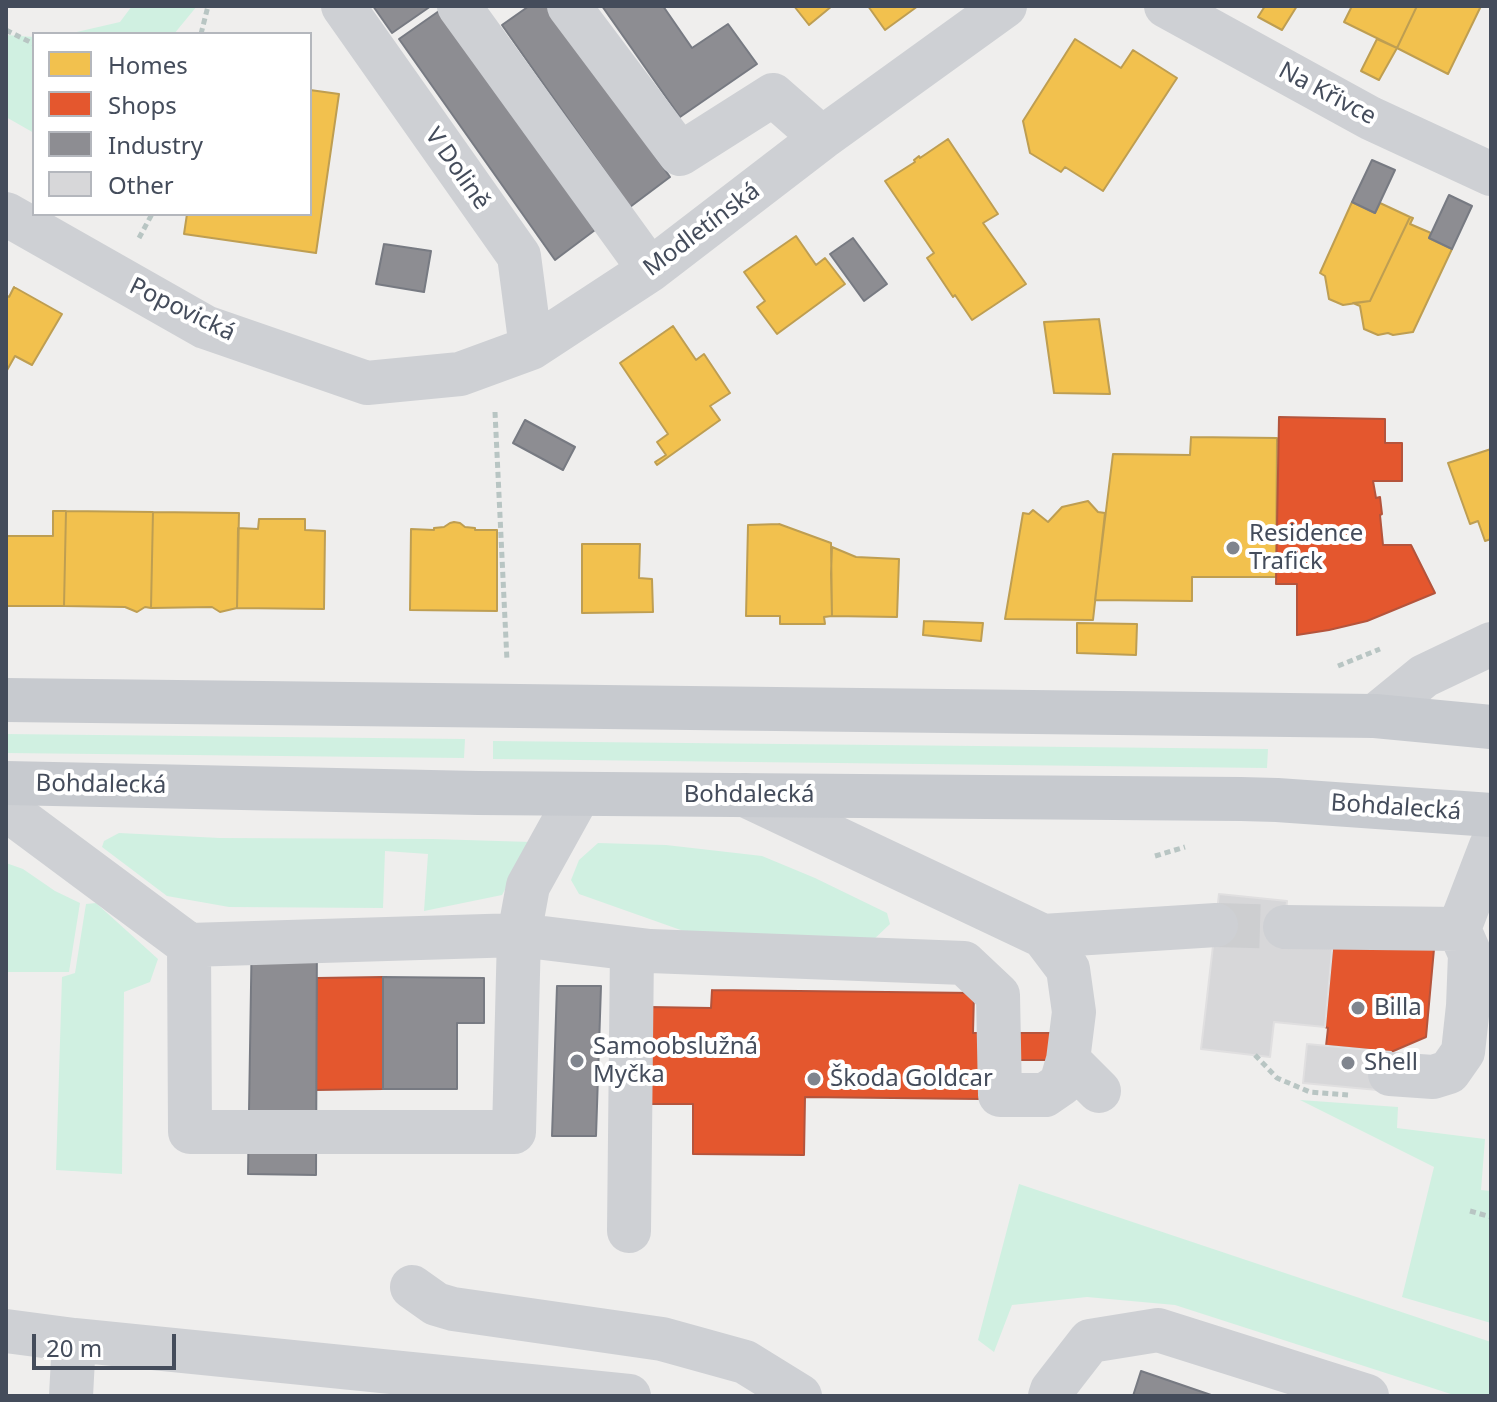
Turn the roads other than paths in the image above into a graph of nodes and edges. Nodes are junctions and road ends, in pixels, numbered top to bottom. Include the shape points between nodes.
1 (343, 6) edge
2 (459, 6) edge
3 (569, 6) edge
4 (1005, 6) edge
5 (1166, 6) edge
6 (822, 138) junction
7 (1491, 174) edge
8 (6, 214) edge
9 (650, 270) junction
10 (512, 355) junction
11 (367, 383) joint
12 (1491, 644) edge
13 (6, 700) edge
14 (1375, 716) junction
15 (1491, 727) edge
16 (6, 783) edge
17 (579, 794) junction
18 (745, 795) junction
19 (6, 809) edge
20 (1491, 815) edge
21 (1491, 846) edge
22 (1216, 925) tunnel mouth
23 (1285, 927) tunnel mouth
24 (1459, 929) junction
25 (519, 935) junction
26 (1043, 936) junction
27 (189, 945) junction
28 (632, 949) junction
29 (1068, 1060) junction
30 (1390, 1074) dead end
31 (1099, 1091) dead end
32 (629, 1231) dead end
33 (412, 1287) dead end
34 (6, 1331) edge
35 (74, 1340) junction
36 (71, 1396) edge
37 (629, 1396) edge
38 (800, 1396) edge
39 (1050, 1396) edge
40 (1367, 1396) edge

1 - 10 street, V Dolině via 519,256
2 - 9 street
3 - 6 street via 680,154 773,95
4 - 6 street, Modletínská
5 - 7 street, Na Křivce via 1370,118
6 - 9 street, Modletínská
8 - 11 street, Popovická via 205,327
9 - 10 street, Modletínská
10 - 11 street, Modletínská via 460,374
12 - 14 street via 1424,676
13 - 14 main road
14 - 15 main road
16 - 17 main road, Bohdalecká
17 - 18 main road, Bohdalecká
17 - 25 street via 528,886
18 - 20 main road, Bohdalecká via 1277,800
18 - 26 street
19 - 27 street
21 - 24 street
22 - 26 street
23 - 24 street
24 - 30 street via 1470,954 1463,1052 1449,1072 1433,1077
25 - 27 street
25 - 27 street via 514,1132 190,1132
25 - 28 street
26 - 29 street via 1068,969 1074,1012
28 - 29 street via 964,963 998,995 1000,1095 1045,1095 1061,1084
28 - 32 street
29 - 31 street
33 - 38 street via 453,1309 662,1339 745,1362
34 - 35 street
35 - 36 street
35 - 37 street
39 - 40 street via 1090,1341 1158,1330

